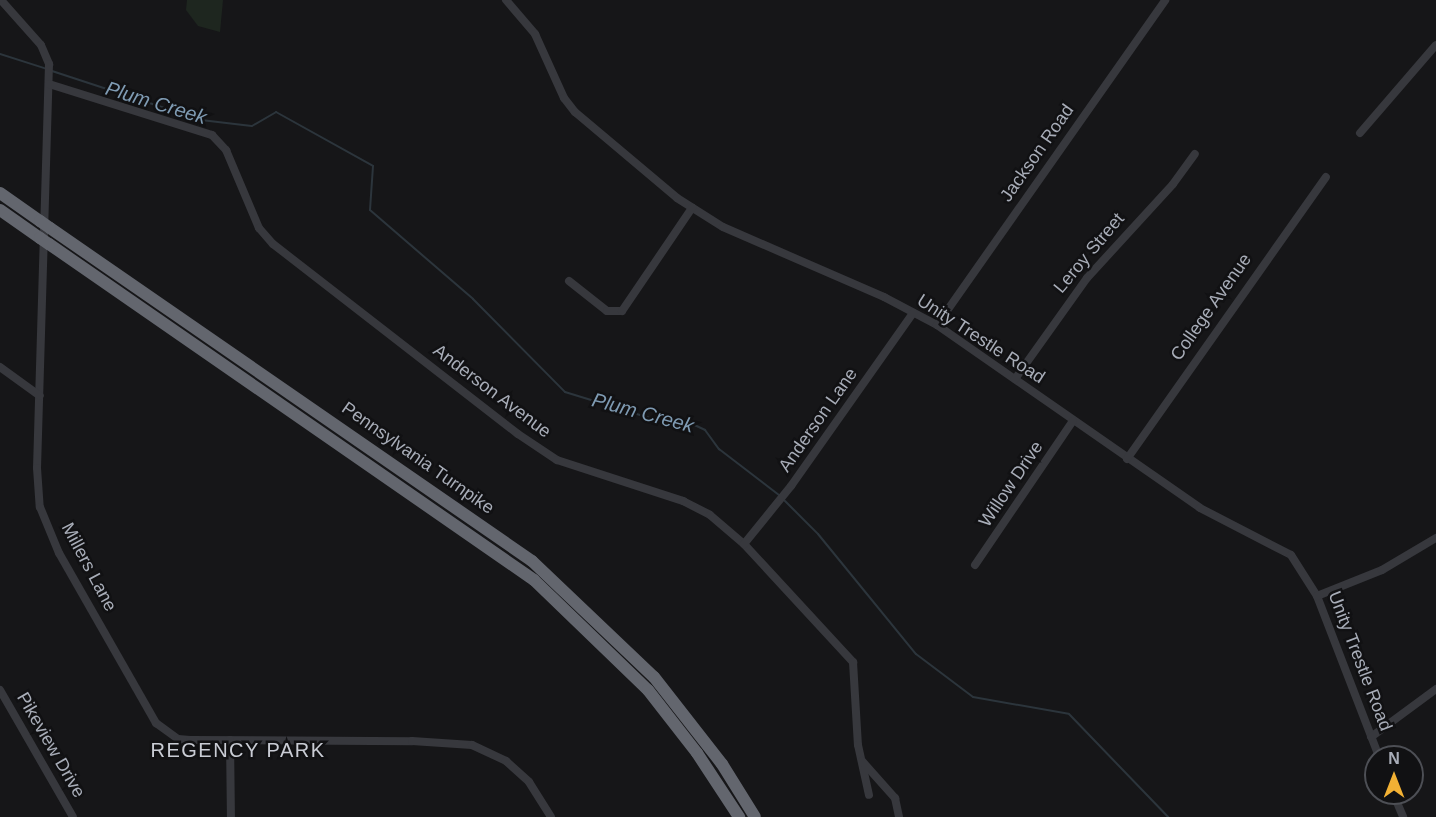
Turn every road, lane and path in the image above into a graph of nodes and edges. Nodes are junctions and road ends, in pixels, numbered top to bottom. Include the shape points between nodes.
1 (1, 0) edge
2 (506, 0) edge
3 (1165, 0) edge
4 (1436, 45) edge
5 (50, 79) junction
6 (1360, 134) dead end
7 (1196, 154) dead end
8 (1326, 177) dead end
9 (0, 194) edge
10 (692, 208) junction
11 (0, 210) edge
12 (569, 281) dead end
13 (913, 313) junction
14 (937, 325) junction
15 (0, 367) edge
16 (1015, 379) junction
17 (40, 396) junction
18 (1073, 421) junction
19 (1127, 459) junction
20 (1436, 538) edge
21 (744, 544) junction
22 (975, 565) dead end
23 (1317, 596) junction
24 (1436, 689) edge
25 (0, 690) edge
26 (1371, 737) junction
27 (230, 740) junction
28 (1374, 745) edge
29 (862, 760) junction
30 (869, 795) dead end
31 (73, 817) edge
32 (231, 817) edge
33 (551, 817) edge
34 (739, 817) edge
35 (755, 817) edge
36 (899, 817) edge

1 - 5 street, Millers Lane via 41,45
2 - 10 street, Unity Trestle Road via 535,34 564,98 575,112
3 - 14 street, Jackson Road
4 - 6 street
5 - 17 street, Millers Lane
5 - 21 street, Anderson Avenue via 212,135 226,150 259,228 273,244 518,434 557,460 683,501 710,515
7 - 16 street, Leroy Street via 1087,278
8 - 19 street, College Avenue
9 - 35 highway, Pennsylvania Turnpike via 532,561 654,677 716,755
10 - 12 street via 622,311 607,311
10 - 13 street, Unity Trestle Road via 733,232
11 - 34 highway, Pennsylvania Turnpike via 534,580 648,690 697,753
13 - 14 street, Unity Trestle Road
13 - 21 street, Anderson Lane via 791,486
14 - 16 street, Unity Trestle Road
15 - 17 street
16 - 18 street, Unity Trestle Road
17 - 27 street, Millers Lane via 40,507 59,552 156,723 178,739
18 - 19 street, Unity Trestle Road
18 - 22 street, Willow Drive
19 - 23 street, Unity Trestle Road via 1200,508 1291,555
20 - 23 street via 1382,570
21 - 29 street, Anderson Avenue via 853,662
23 - 26 street, Unity Trestle Road
24 - 26 street
25 - 31 street, Pikeview Drive
26 - 28 street, Unity Trestle Road
27 - 32 street
27 - 33 street, Millers Lane via 412,741 472,746 506,761 530,782
29 - 30 street, Anderson Avenue
29 - 36 street via 895,798

